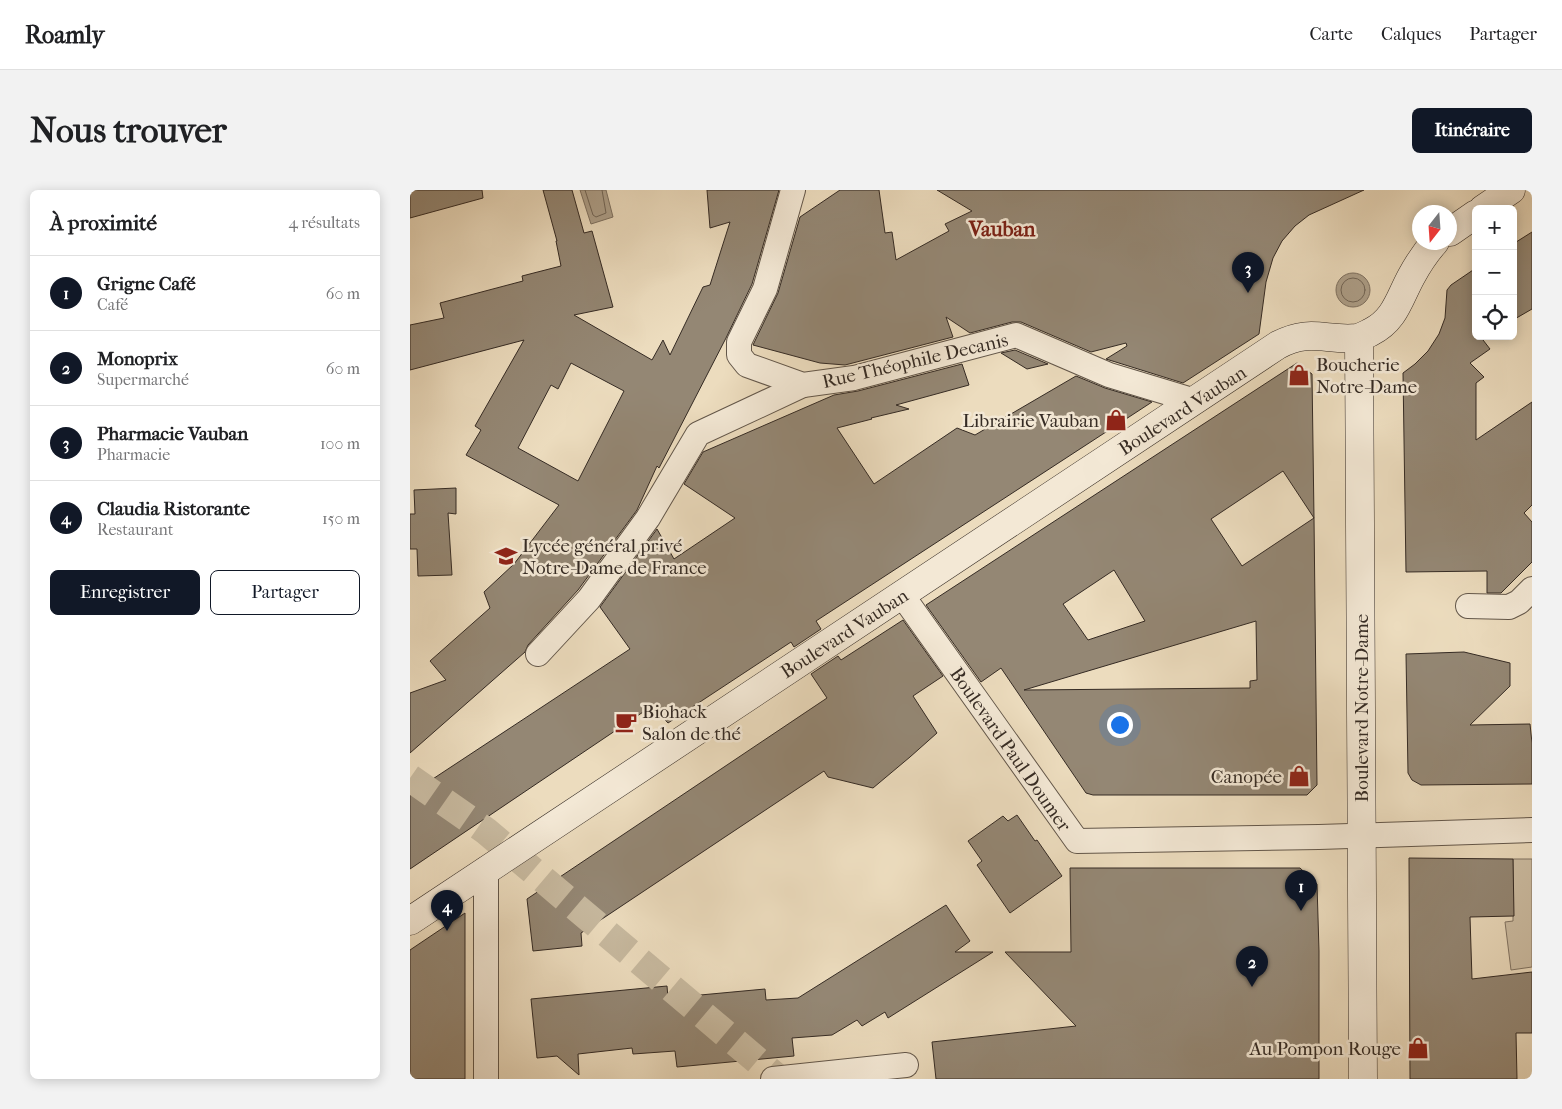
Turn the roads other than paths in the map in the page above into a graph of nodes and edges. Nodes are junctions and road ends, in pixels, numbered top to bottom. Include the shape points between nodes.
1 (1511, 190) edge
2 (794, 191) edge
3 (1489, 205) edge
4 (1472, 217) edge
5 (1457, 227) edge
6 (1428, 250) edge
7 (1359, 338) junction
8 (803, 385) junction
9 (1195, 401) junction
10 (902, 595) junction
11 (1528, 598) edge
12 (1468, 606) dead end
13 (538, 654) dead end
14 (1532, 830) edge
15 (1362, 835) junction
16 (486, 869) junction
17 (410, 921) edge
18 (906, 1065) dead end
19 (486, 1079) edge
20 (772, 1079) edge
21 (1363, 1079) edge

1 - 3 street
2 - 8 street, Rue Théophile Decanis via 765,289 739,342 739,355 747,365
4 - 5 street
6 - 7 street via 1409,279 1396,309 1380,327
7 - 9 street, Boulevard Vauban via 1302,336 1290,339
7 - 15 street, Boulevard Notre-Dame
8 - 9 street, Rue Théophile Decanis via 854,378 1016,335 1109,375
8 - 13 street, Rue Théophile Decanis via 698,434 648,518 594,592
9 - 10 street, Boulevard Vauban
10 - 15 street, Boulevard Paul Doumer via 1077,842
10 - 16 street, Boulevard Vauban
11 - 12 street via 1509,607
14 - 15 street
15 - 21 street, Boulevard Notre-Dame
16 - 17 street, Boulevard Vauban
16 - 19 street
18 - 20 street

